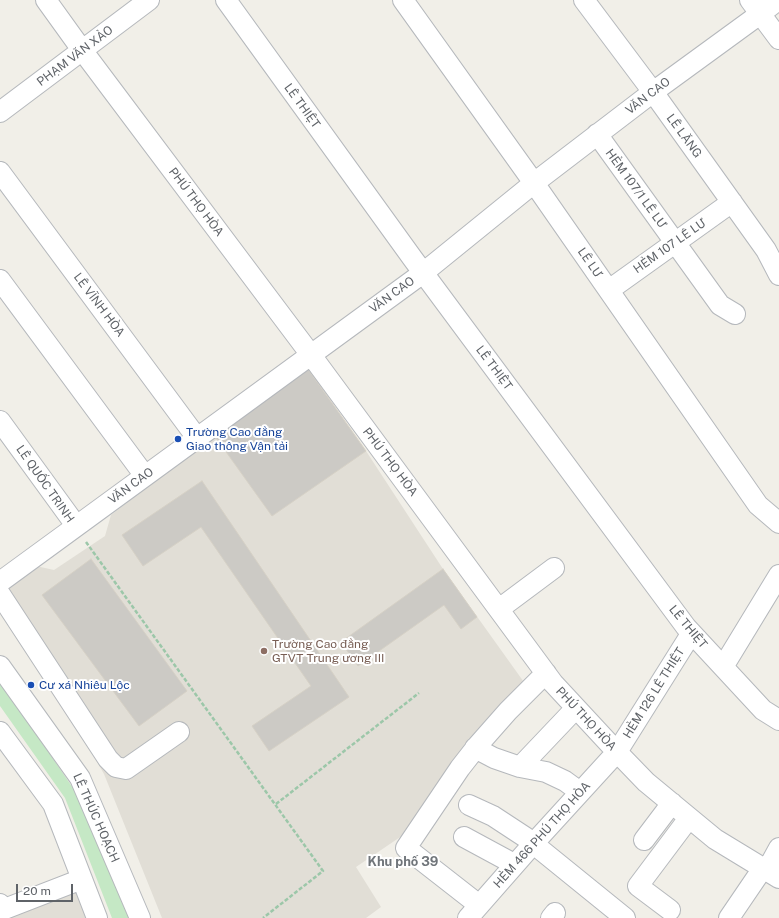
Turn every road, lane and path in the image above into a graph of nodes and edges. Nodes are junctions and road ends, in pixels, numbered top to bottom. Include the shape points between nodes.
1 (46, 0) edge
2 (149, 0) edge
3 (226, 0) edge
4 (403, 0) edge
5 (584, 0) edge
6 (778, 0) edge
7 (755, 7) edge
8 (779, 38) edge
9 (82, 50) junction
10 (653, 92) junction
11 (0, 112) edge
12 (597, 134) junction
13 (0, 172) edge
14 (534, 183) junction
15 (732, 202) junction
16 (675, 243) junction
17 (423, 273) junction
18 (779, 275) edge
19 (0, 280) edge
20 (609, 290) junction
21 (735, 314) dead end
22 (310, 355) junction
23 (0, 422) edge
24 (197, 438) junction
25 (145, 476) junction
26 (779, 523) edge
27 (75, 527) junction
28 (554, 568) dead end
29 (779, 575) edge
30 (0, 582) edge
31 (0, 594) edge
32 (499, 610) junction
33 (691, 634) junction
34 (0, 666) edge
35 (723, 667) junction
36 (546, 673) junction
37 (419, 693) dead end
38 (576, 708) junction
39 (779, 720) edge
40 (0, 732) edge
41 (179, 732) dead end
42 (475, 748) junction
43 (617, 752) junction
44 (520, 767) junction
45 (580, 792) junction
46 (672, 803) junction
47 (276, 804) junction
48 (469, 805) dead end
49 (689, 818) junction
50 (464, 837) dead end
51 (644, 840) dead end
52 (532, 844) junction
53 (779, 848) edge
54 (514, 864) junction
55 (770, 872) edge
56 (82, 879) junction
57 (0, 904) edge
58 (670, 910) dead end
59 (473, 912) edge
60 (97, 918) edge
61 (140, 918) edge
62 (263, 918) edge
63 (624, 918) edge
64 (729, 918) edge

1 - 9 street, PHÚ THỌ HÒA
2 - 9 street, PHẠM VĂN XẢO
3 - 17 street, LÊ THIỆT
4 - 14 street, LÊ LƯ
5 - 10 street, LÊ LĂNG
6 - 7 street, VĂN CAO
7 - 8 street
7 - 10 street, VĂN CAO
9 - 11 street, PHẠM VĂN XẢO
9 - 22 street, PHÚ THỌ HÒA
10 - 12 street, VĂN CAO
10 - 15 street, LÊ LĂNG
12 - 14 street, VĂN CAO
12 - 16 street, HẺM 107/1 LÊ LƯ
13 - 24 street, LÊ VĨNH HÒA
14 - 17 street, VĂN CAO
14 - 20 street, LÊ LƯ
15 - 16 street, HẺM 107 LÊ LƯ
15 - 18 street, LÊ LĂNG via 766,250
16 - 20 street, HẺM 107 LÊ LƯ
16 - 21 street, HẺM 107/1 LÊ LƯ via 720,305
17 - 22 street, VĂN CAO
17 - 33 street, LÊ THIỆT
19 - 25 street
20 - 26 street, LÊ LƯ via 758,505
22 - 24 street, VĂN CAO
22 - 32 street, PHÚ THỌ HÒA
23 - 27 street, LÊ QUỐC TRINH
24 - 25 street, VĂN CAO
25 - 27 street, VĂN CAO
27 - 30 street, VĂN CAO
27 - 47 path
28 - 32 street
29 - 35 street
31 - 41 street via 108,759 116,767 126,770
32 - 36 street, PHÚ THỌ HÒA
33 - 35 street, LÊ THIỆT
33 - 43 street, HẺM 126 LÊ THIỆT
34 - 61 street, LÊ THÚC HOẠCH via 80,778
35 - 39 street, LÊ THIỆT via 763,710
36 - 38 street, PHÚ THỌ HÒA
36 - 42 street
37 - 47 path
38 - 43 street, PHÚ THỌ HÒA
38 - 44 street
40 - 56 street via 53,804
42 - 44 street
42 - 59 street via 406,848
43 - 45 street, HẺM 466 PHÚ THỌ HÒA
43 - 46 street, PHÚ THỌ HÒA via 646,782
44 - 45 street via 546,772
45 - 52 street, HẺM 466 PHÚ THỌ HÒA
46 - 49 street, PHÚ THỌ HÒA
46 - 51 street
47 - 62 path via 324,871
48 - 52 street via 492,816
49 - 55 street, PHÚ THỌ HÒA via 715,839
49 - 58 street via 638,886
50 - 54 street
52 - 54 street, HẺM 466 PHÚ THỌ HÒA
52 - 63 street
53 - 55 street
54 - 59 street, HẺM 466 PHÚ THỌ HÒA
55 - 64 street
56 - 57 street via 2,910
56 - 60 street

